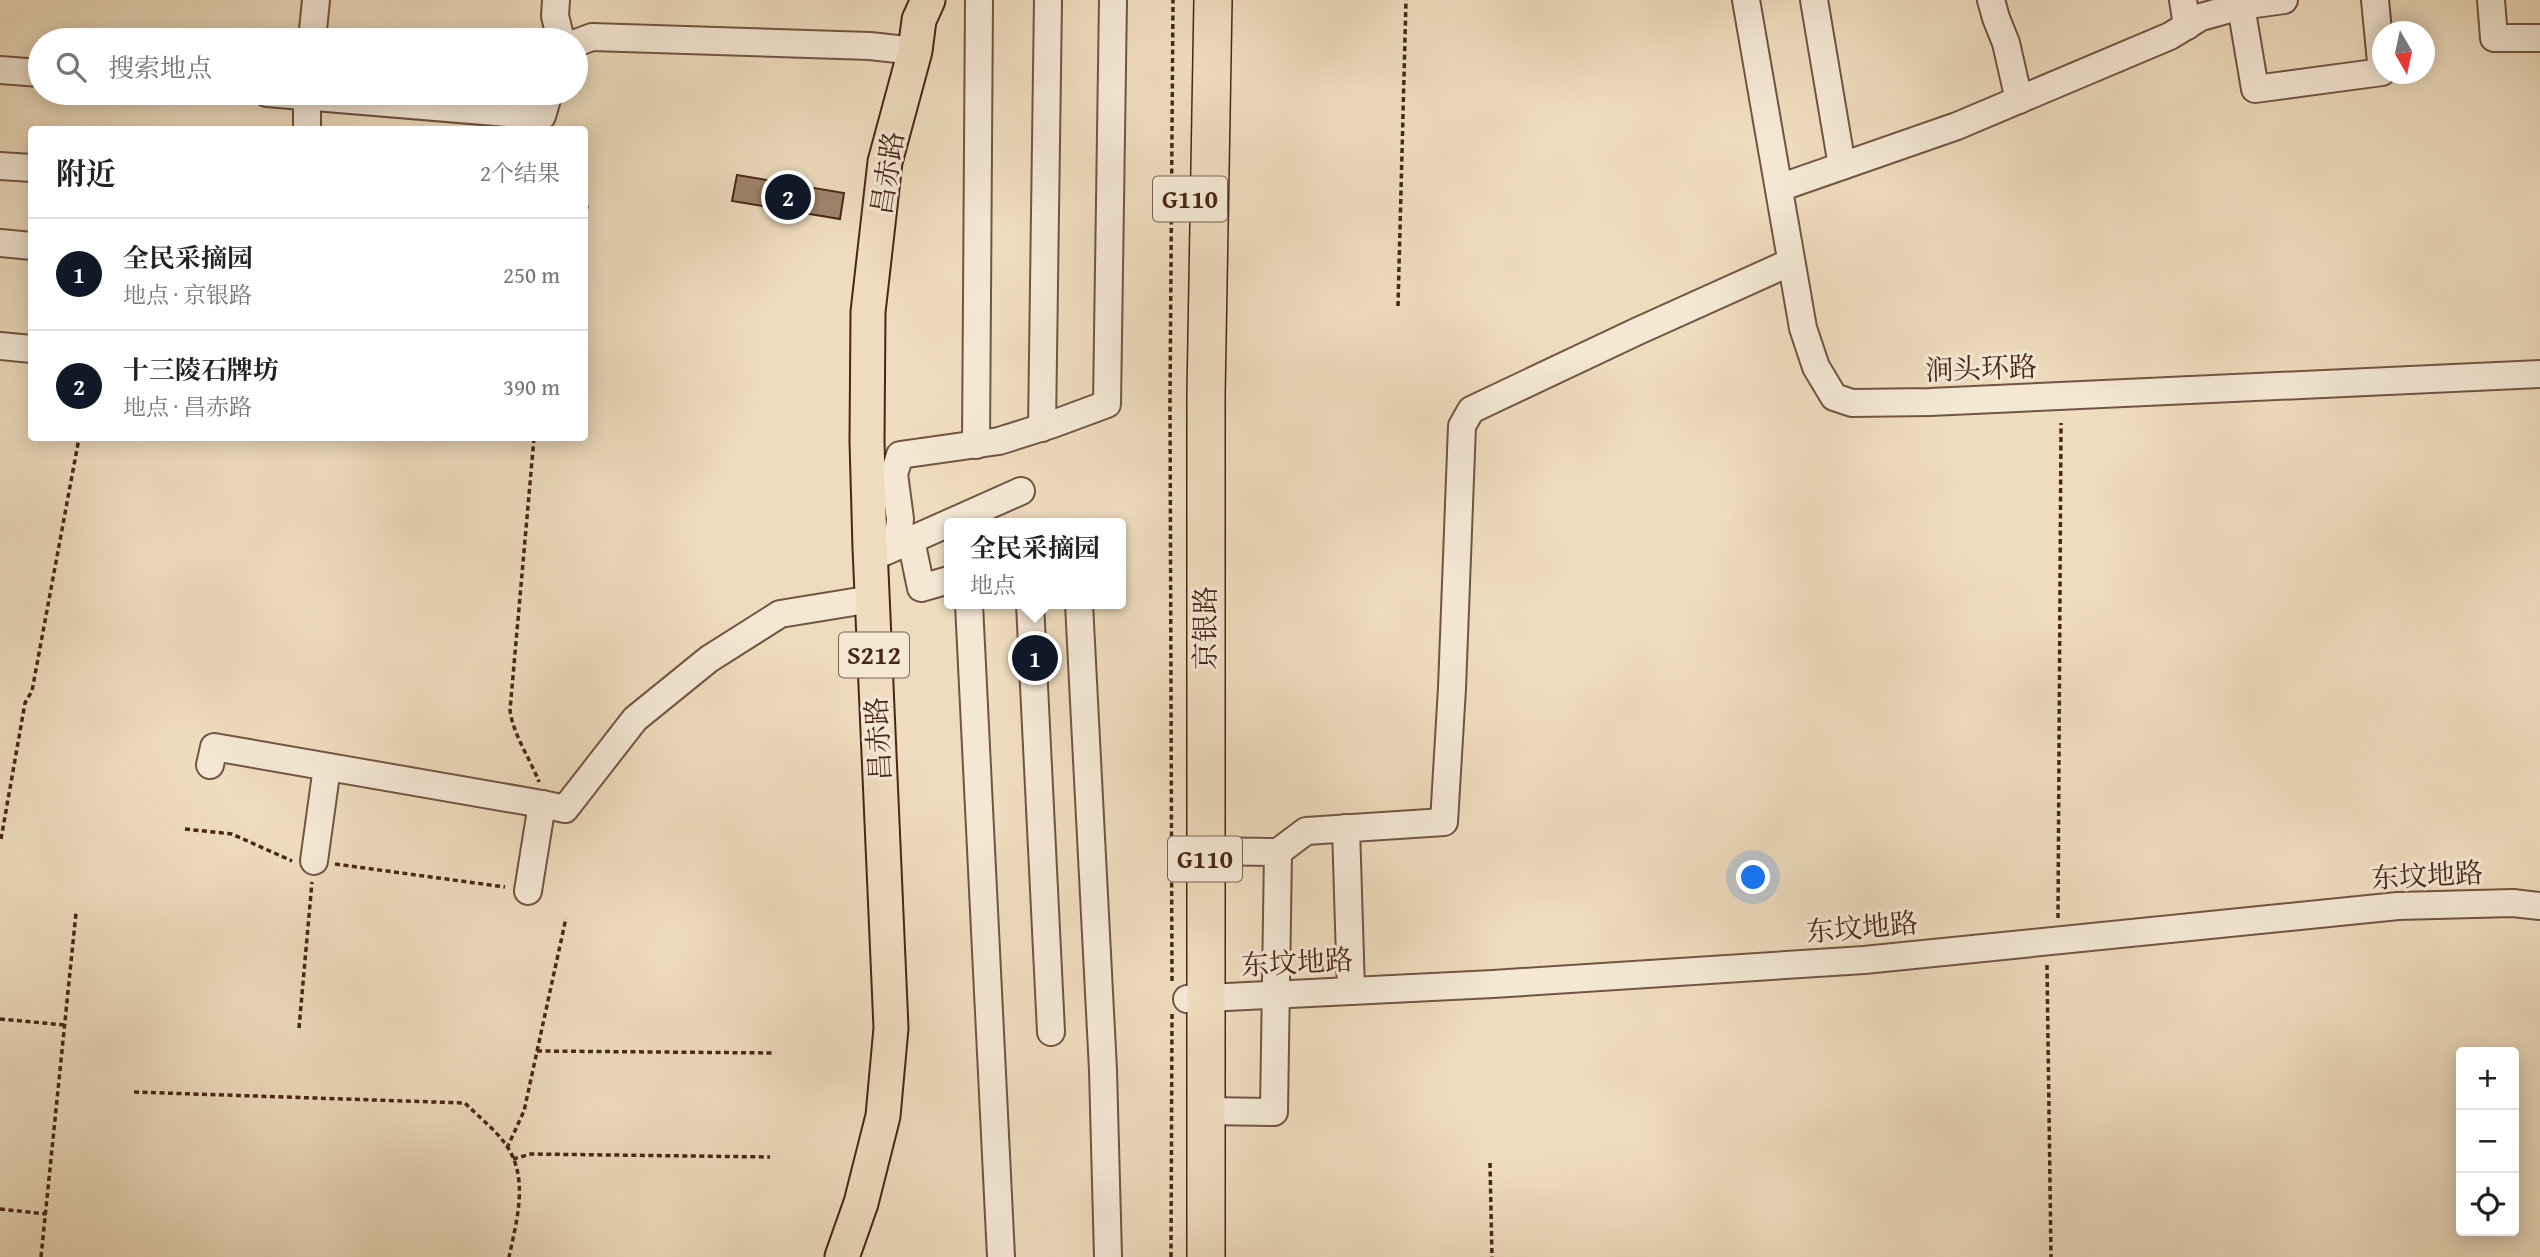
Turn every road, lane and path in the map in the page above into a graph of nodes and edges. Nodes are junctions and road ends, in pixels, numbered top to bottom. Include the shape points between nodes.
1 (316, 0) edge
2 (556, 0) edge
3 (928, 0) edge
4 (941, 0) edge
5 (979, 0) edge
6 (1048, 0) edge
7 (1113, 0) edge
8 (1172, 0) edge
9 (1190, 0) edge
10 (1213, 0) edge
11 (1406, 0) edge
12 (1746, 0) edge
13 (1814, 0) edge
14 (1992, 0) edge
15 (2183, 0) edge
16 (2284, 0) edge
17 (2375, 0) edge
18 (2491, 0) edge
19 (2241, 6) junction
20 (2187, 26) junction
21 (313, 28) edge
22 (558, 28) edge
23 (588, 38) edge
24 (2540, 38) edge
25 (915, 51) junction
26 (0, 70) edge
27 (28, 72) edge
28 (2019, 100) junction
29 (307, 105) edge
30 (368, 105) edge
31 (545, 105) edge
32 (446, 119) edge
33 (307, 126) edge
34 (0, 166) edge
35 (1842, 166) junction
36 (28, 169) edge
37 (1779, 188) junction
38 (0, 243) edge
39 (28, 246) edge
40 (1791, 261) junction
41 (1398, 306) dead end
42 (0, 346) edge
43 (28, 349) edge
44 (2540, 374) edge
45 (1188, 399) junction
46 (2061, 423) dead end
47 (1042, 428) junction
48 (78, 441) edge
49 (534, 441) edge
50 (976, 445) junction
51 (1188, 460) junction
52 (1021, 491) dead end
53 (960, 518) edge
54 (944, 525) edge
55 (893, 548) junction
56 (944, 581) edge
57 (872, 599) junction
58 (969, 609) edge
59 (1030, 609) edge
60 (1079, 609) edge
61 (210, 765) dead end
62 (327, 767) junction
63 (542, 804) junction
64 (1346, 828) junction
65 (185, 829) dead end
66 (1, 839) edge
67 (1205, 851) junction
68 (1278, 852) junction
69 (313, 866) junction
70 (528, 891) joint
71 (2540, 906) edge
72 (76, 913) dead end
73 (566, 918) dead end
74 (2052, 941) junction
75 (1351, 991) junction
76 (1276, 995) junction
77 (1184, 998) junction
78 (0, 1019) edge
79 (65, 1025) junction
80 (299, 1028) dead end
81 (1051, 1032) dead end
82 (537, 1051) junction
83 (775, 1053) dead end
84 (134, 1092) dead end
85 (1205, 1111) junction
86 (507, 1148) junction
87 (770, 1157) dead end
88 (513, 1160) junction
89 (1490, 1163) dead end
90 (0, 1209) edge
91 (46, 1214) junction
92 (41, 1257) edge
93 (509, 1257) edge
94 (842, 1257) edge
95 (1001, 1257) edge
96 (1108, 1257) edge
97 (1171, 1257) edge
98 (1185, 1257) edge
99 (1206, 1257) edge
100 (1492, 1257) edge
101 (2051, 1257) edge

1 - 21 street
2 - 22 street
3 - 25 main road, 昌赤路 / S212 via 919,20
4 - 25 main road, 昌赤路 / S212
5 - 50 street
6 - 47 street
7 - 47 street via 1107,404
8 - 45 path
9 - 45 highway, 京银路 / G110
10 - 45 highway, 京银路 / G110
11 - 41 path
12 - 37 street, 涧头环路
13 - 35 street
14 - 28 street
15 - 20 street
16 - 19 street
17 - 19 street via 2382,72 2255,89
18 - 24 street via 2494,38
19 - 20 street via 2201,17
20 - 28 street
23 - 25 street
25 - 55 main road, 昌赤路 / S212 via 885,162 869,312 867,441
26 - 27 street
28 - 35 street
29 - 33 street
30 - 32 street
31 - 32 street via 542,116
34 - 36 street
35 - 37 street
37 - 40 street, 涧头环路
38 - 39 street
40 - 44 street, 涧头环路 via 1803,328 1816,367 1834,397 1852,403
40 - 64 street via 1471,410 1462,426 1444,822
42 - 43 street
45 - 51 highway, 京银路 / G110
45 - 51 path
46 - 74 path
47 - 50 street
48 - 66 path
49 - 63 path via 510,710 512,726 540,784
50 - 55 street via 900,455 894,474 900,519
51 - 67 highway, 京银路 / G110
51 - 77 highway, 京银路 / G110
51 - 77 path
52 - 53 street
54 - 55 street
55 - 56 street via 921,588
55 - 57 main road, 昌赤路 / S212
57 - 63 street via 779,614 709,659 635,719 565,809
57 - 94 main road, 昌赤路 / S212 via 891,1028 883,1116
58 - 95 street
59 - 81 street
60 - 96 street
61 - 62 street via 214,747
62 - 63 street
62 - 69 street
63 - 70 street
64 - 68 street via 1306,831
64 - 75 street
65 - 69 path via 232,834
67 - 68 street
67 - 77 highway, 京银路 / G110
68 - 76 street
69 - 70 path
69 - 80 path
71 - 74 street, 东坟地路 via 2398,906
72 - 79 path
73 - 82 path
74 - 75 street, 东坟地路 via 1864,960
74 - 101 path
75 - 76 street, 东坟地路
76 - 77 street, 东坟地路
76 - 85 street via 1275,1112
77 - 85 highway, 京银路 / G110
77 - 97 path
77 - 98 highway, 京银路 / G110
78 - 79 path
79 - 91 path
82 - 83 path
82 - 86 path via 524,1111
84 - 86 path via 465,1103
85 - 99 highway, 京银路 / G110
86 - 88 path
87 - 88 path via 531,1154
88 - 93 path via 518,1168 519,1210
89 - 100 path
90 - 91 path
91 - 92 path

